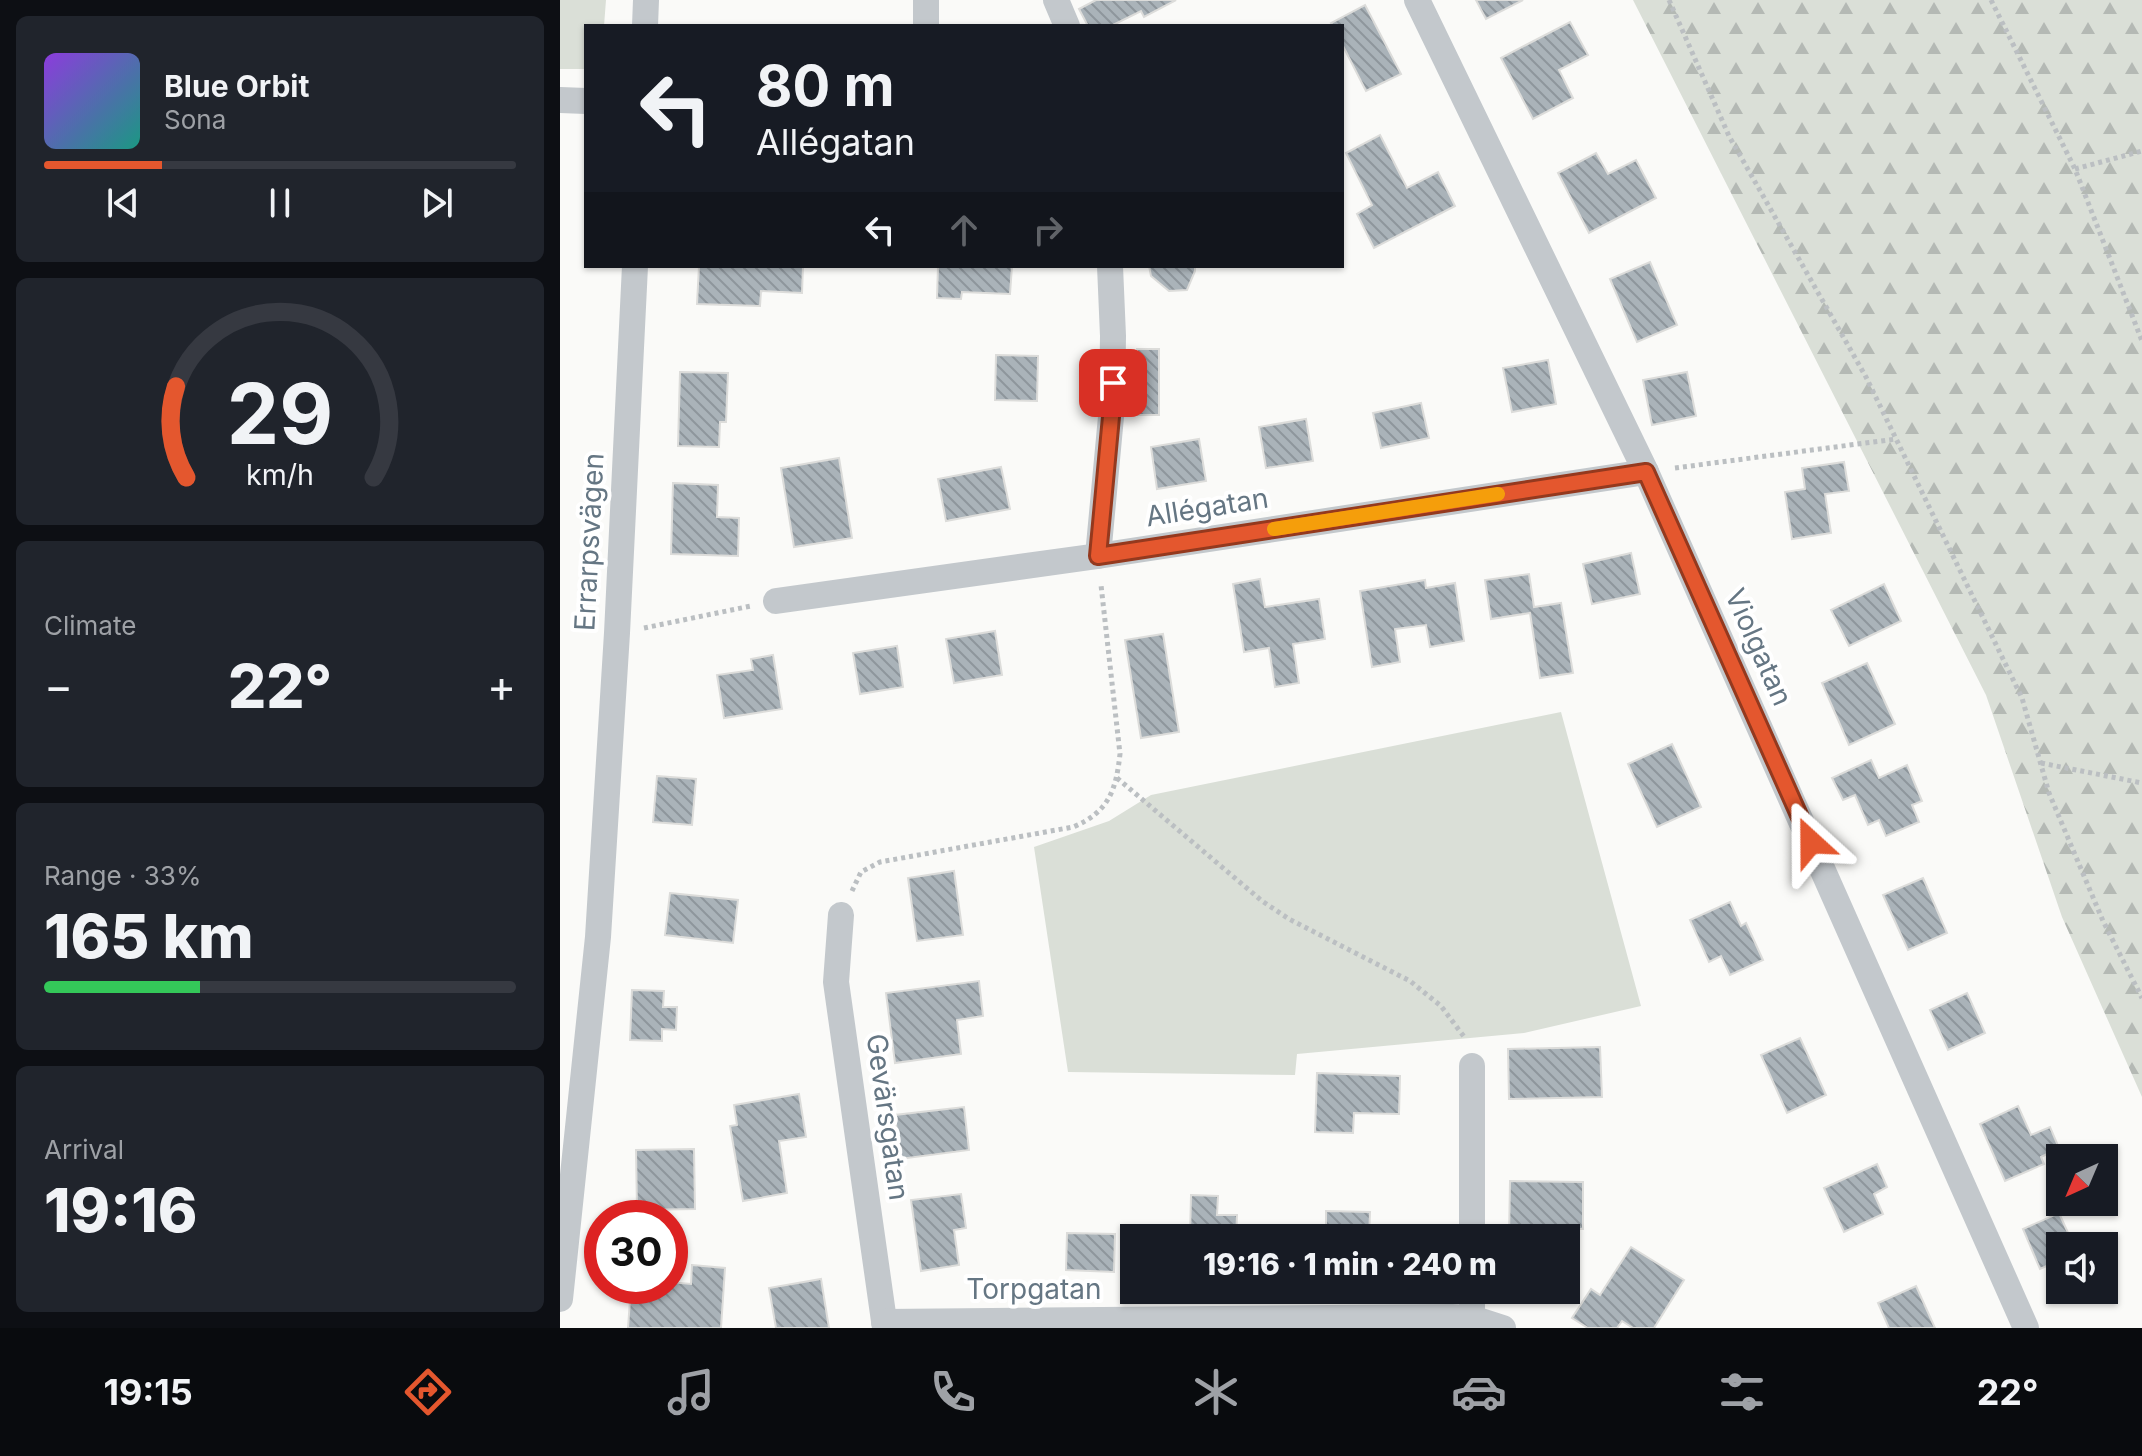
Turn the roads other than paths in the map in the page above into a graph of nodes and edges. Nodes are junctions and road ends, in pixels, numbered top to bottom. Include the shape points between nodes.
1 (646, 0) edge
2 (926, 0) edge
3 (1056, 0) edge
4 (1417, 0) edge
5 (645, 24) edge
6 (926, 24) edge
7 (1066, 24) edge
8 (560, 100) edge
9 (584, 101) edge
10 (635, 268) edge
11 (1110, 268) edge
12 (1646, 472) junction
13 (1098, 556) junction
14 (776, 601) road end
15 (841, 915) road end
16 (1472, 1066) road end
17 (1472, 1224) edge
18 (560, 1299) edge
19 (1472, 1304) edge
20 (1472, 1318) junction
21 (885, 1325) edge
22 (1503, 1328) edge
23 (2026, 1328) edge

1 - 5 street
2 - 6 street
3 - 7 street
4 - 12 street, Violgatan
8 - 9 street
10 - 18 street, Errarpsvägen via 598,937
11 - 13 street via 1112,406
12 - 13 street, Allégatan
12 - 23 street, Violgatan
13 - 14 street, Allégatan
15 - 21 street, Gevärsgatan via 836,982
16 - 17 street
19 - 20 street
20 - 21 street, Torpgatan
20 - 22 street, Torpgatan

